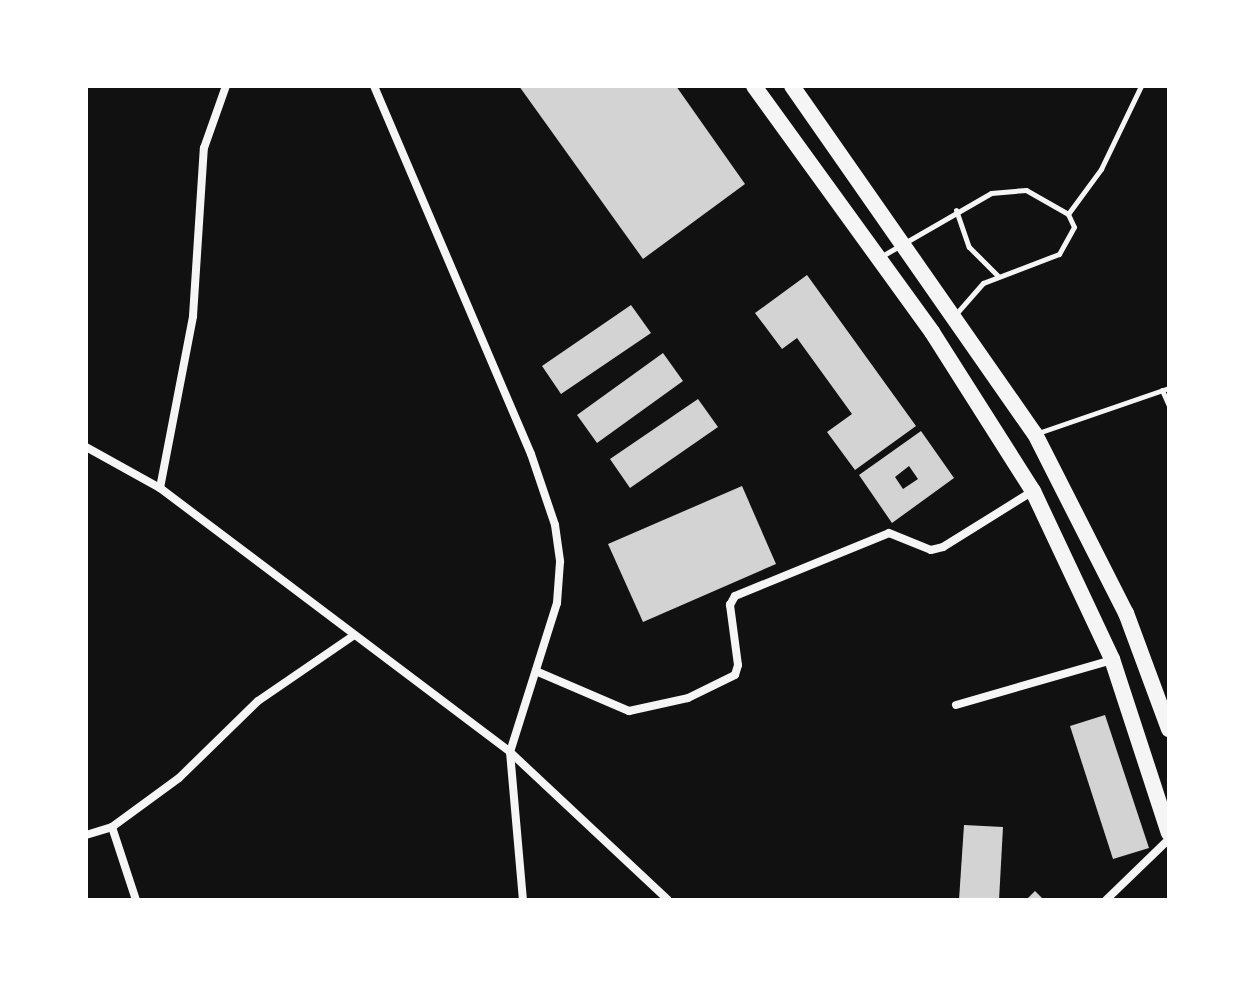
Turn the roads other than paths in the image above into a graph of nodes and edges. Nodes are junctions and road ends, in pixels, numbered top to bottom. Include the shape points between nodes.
1 (226, 86) edge
2 (374, 86) edge
3 (754, 86) edge
4 (792, 86) edge
5 (1141, 86) edge
6 (956, 210) junction
7 (1068, 214) junction
8 (905, 243) junction
9 (878, 258) junction
10 (997, 275) junction
11 (955, 316) junction
12 (1169, 388) edge
13 (1162, 390) junction
14 (1169, 406) edge
15 (1035, 434) junction
16 (86, 447) edge
17 (160, 488) junction
18 (1033, 491) junction
19 (353, 636) junction
20 (1112, 659) junction
21 (538, 672) junction
22 (956, 705) dead end
23 (1165, 705) edge
24 (1169, 729) edge
25 (510, 752) junction
26 (112, 827) junction
27 (86, 835) edge
28 (1169, 836) edge
29 (136, 900) edge
30 (523, 900) edge
31 (668, 900) edge
32 (1106, 900) edge

1 - 17 street via 204,148 193,316
2 - 21 street via 548,497 560,562 557,603
3 - 9 main road
4 - 8 main road
5 - 7 lane via 1101,169
6 - 7 lane via 1011,188 1026,190
6 - 8 lane
6 - 10 lane via 969,247
7 - 10 lane via 1074,227 1059,254
8 - 9 lane
8 - 11 main road
9 - 18 main road via 990,418
10 - 11 lane via 971,292
11 - 15 main road
12 - 13 lane
13 - 14 lane
13 - 15 lane
15 - 23 main road via 1126,613
16 - 17 street
17 - 19 street
18 - 20 main road
18 - 21 street via 943,547 931,550 889,533 735,596 730,605 735,675 688,698 629,711
19 - 25 street
19 - 26 street via 258,701 179,778
20 - 22 street
20 - 28 main road
21 - 25 street
23 - 24 main road
25 - 30 street
25 - 31 street
26 - 27 street
26 - 29 street
28 - 32 street

